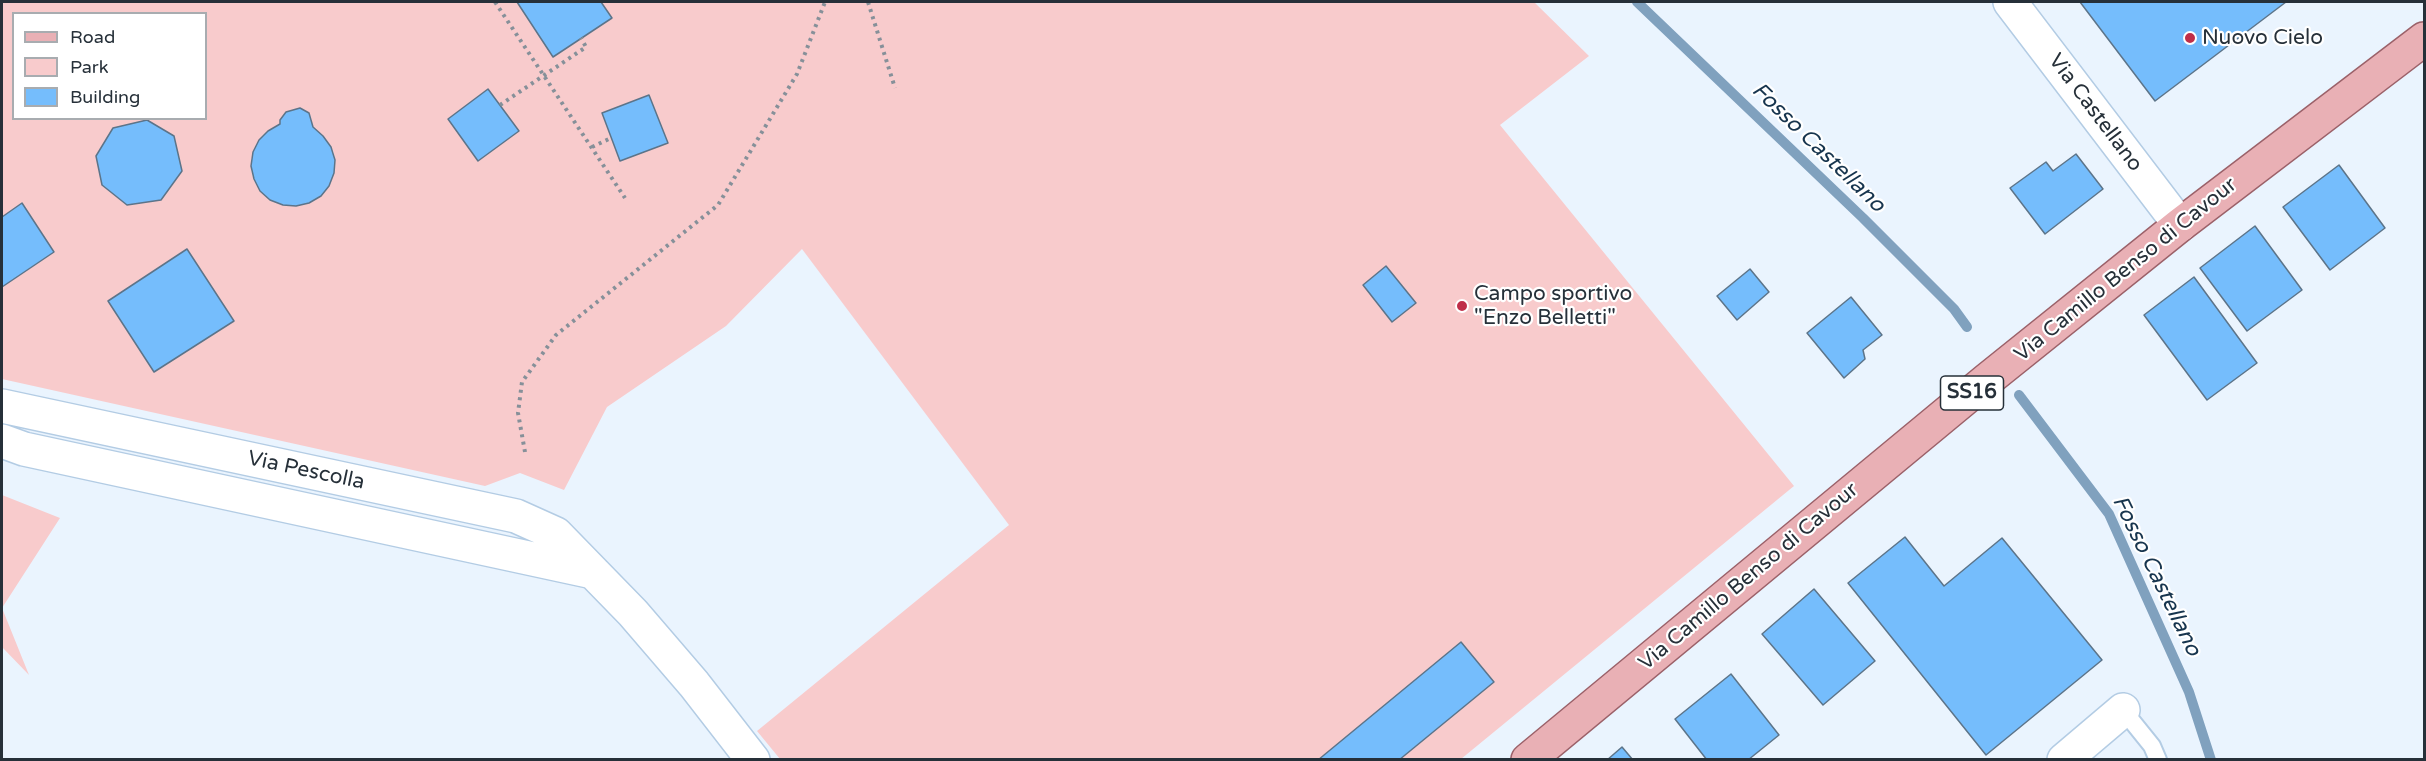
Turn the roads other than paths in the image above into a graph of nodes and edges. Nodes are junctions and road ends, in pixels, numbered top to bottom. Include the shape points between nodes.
1 (2010, 2) edge
2 (2424, 39) edge
3 (2180, 225) junction
4 (2, 406) edge
5 (2, 441) edge
6 (593, 572) junction
7 (2123, 710) joint
8 (753, 759) edge
9 (1528, 759) edge
10 (2064, 759) edge
11 (2158, 759) edge

1 - 3 street, Via Castellano
2 - 3 main road, Via Camillo Benso di Cavour / SS16
3 - 9 main road, Via Camillo Benso di Cavour / SS16
4 - 6 street, Via Pescolla via 516,516 556,534
5 - 6 street, Via Pescolla via 24,449
6 - 8 street, Via Pescolla via 688,676
7 - 10 street
7 - 11 lane

